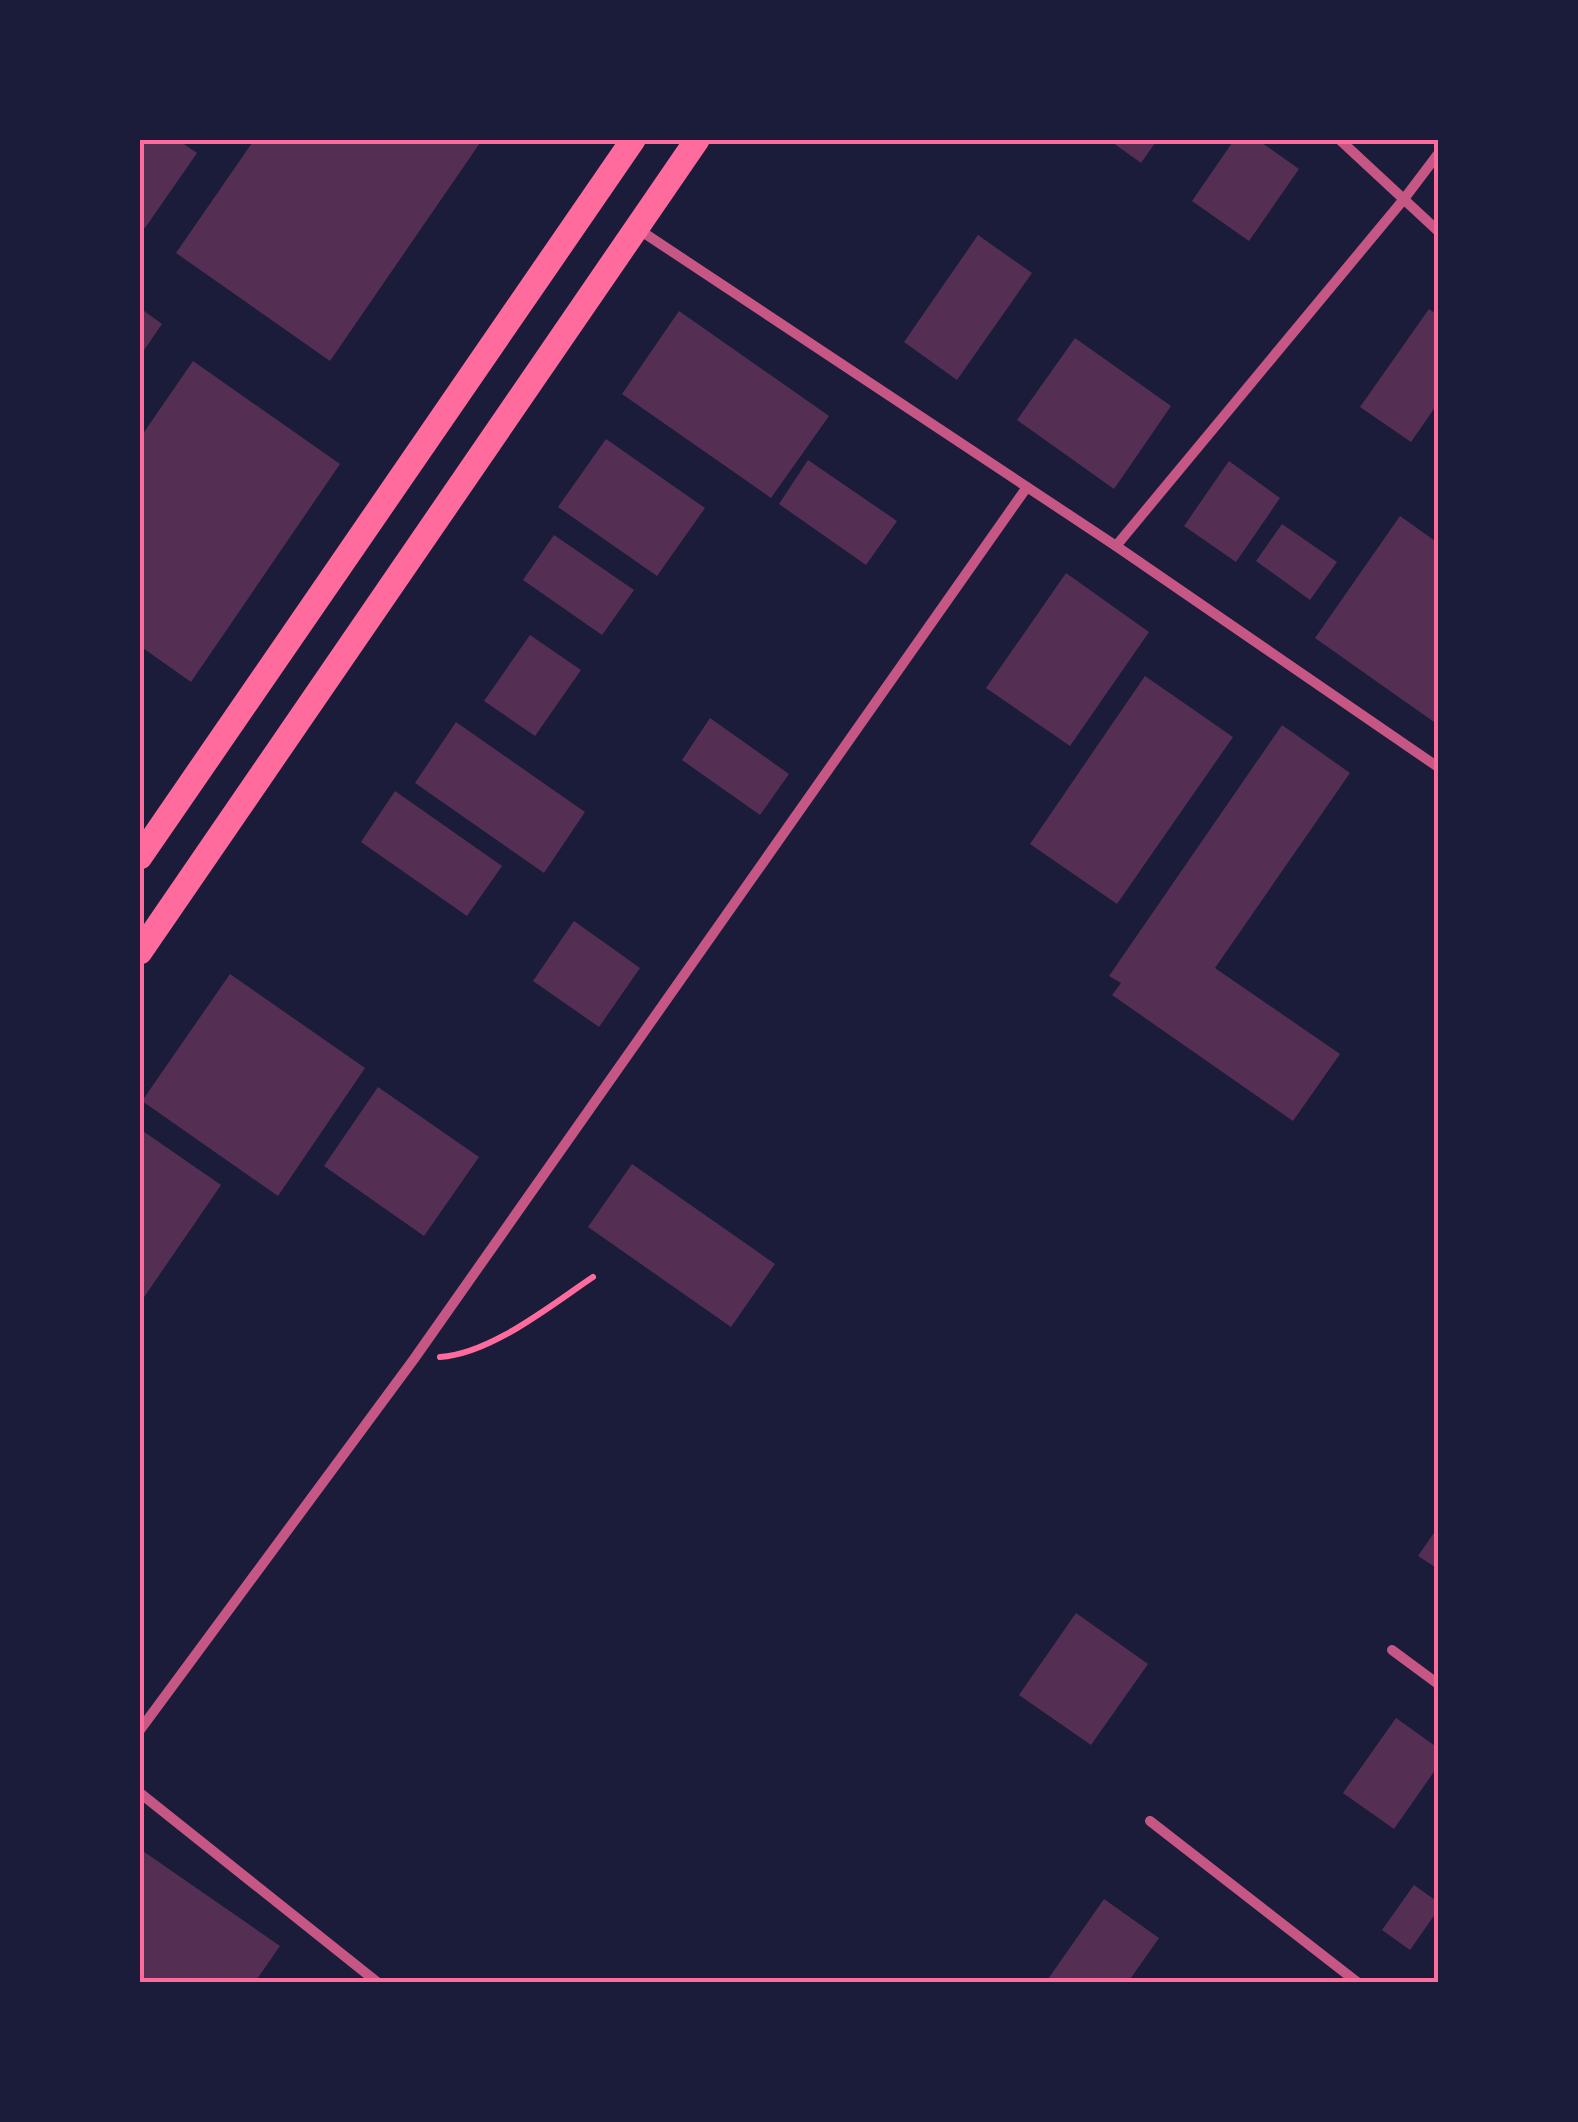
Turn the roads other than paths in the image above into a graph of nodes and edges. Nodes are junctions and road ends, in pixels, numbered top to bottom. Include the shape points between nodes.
1 (632, 140) edge
2 (697, 140) edge
3 (1340, 140) edge
4 (1438, 154) edge
5 (1404, 199) junction
6 (636, 228) junction
7 (1438, 231) edge
8 (1027, 487) junction
9 (1116, 546) junction
10 (1438, 766) edge
11 (140, 857) edge
12 (140, 952) edge
13 (1392, 1650) dead end
14 (1438, 1684) edge
15 (140, 1730) edge
16 (140, 1793) edge
17 (1150, 1821) dead end
18 (377, 1982) edge
19 (1357, 1982) edge

1 - 11 main road
2 - 6 main road
3 - 5 street
4 - 5 street
5 - 7 street
5 - 9 street
6 - 8 street
6 - 12 main road
8 - 9 street
8 - 15 street via 414,1359
9 - 10 street
13 - 14 street
16 - 18 street
17 - 19 street

